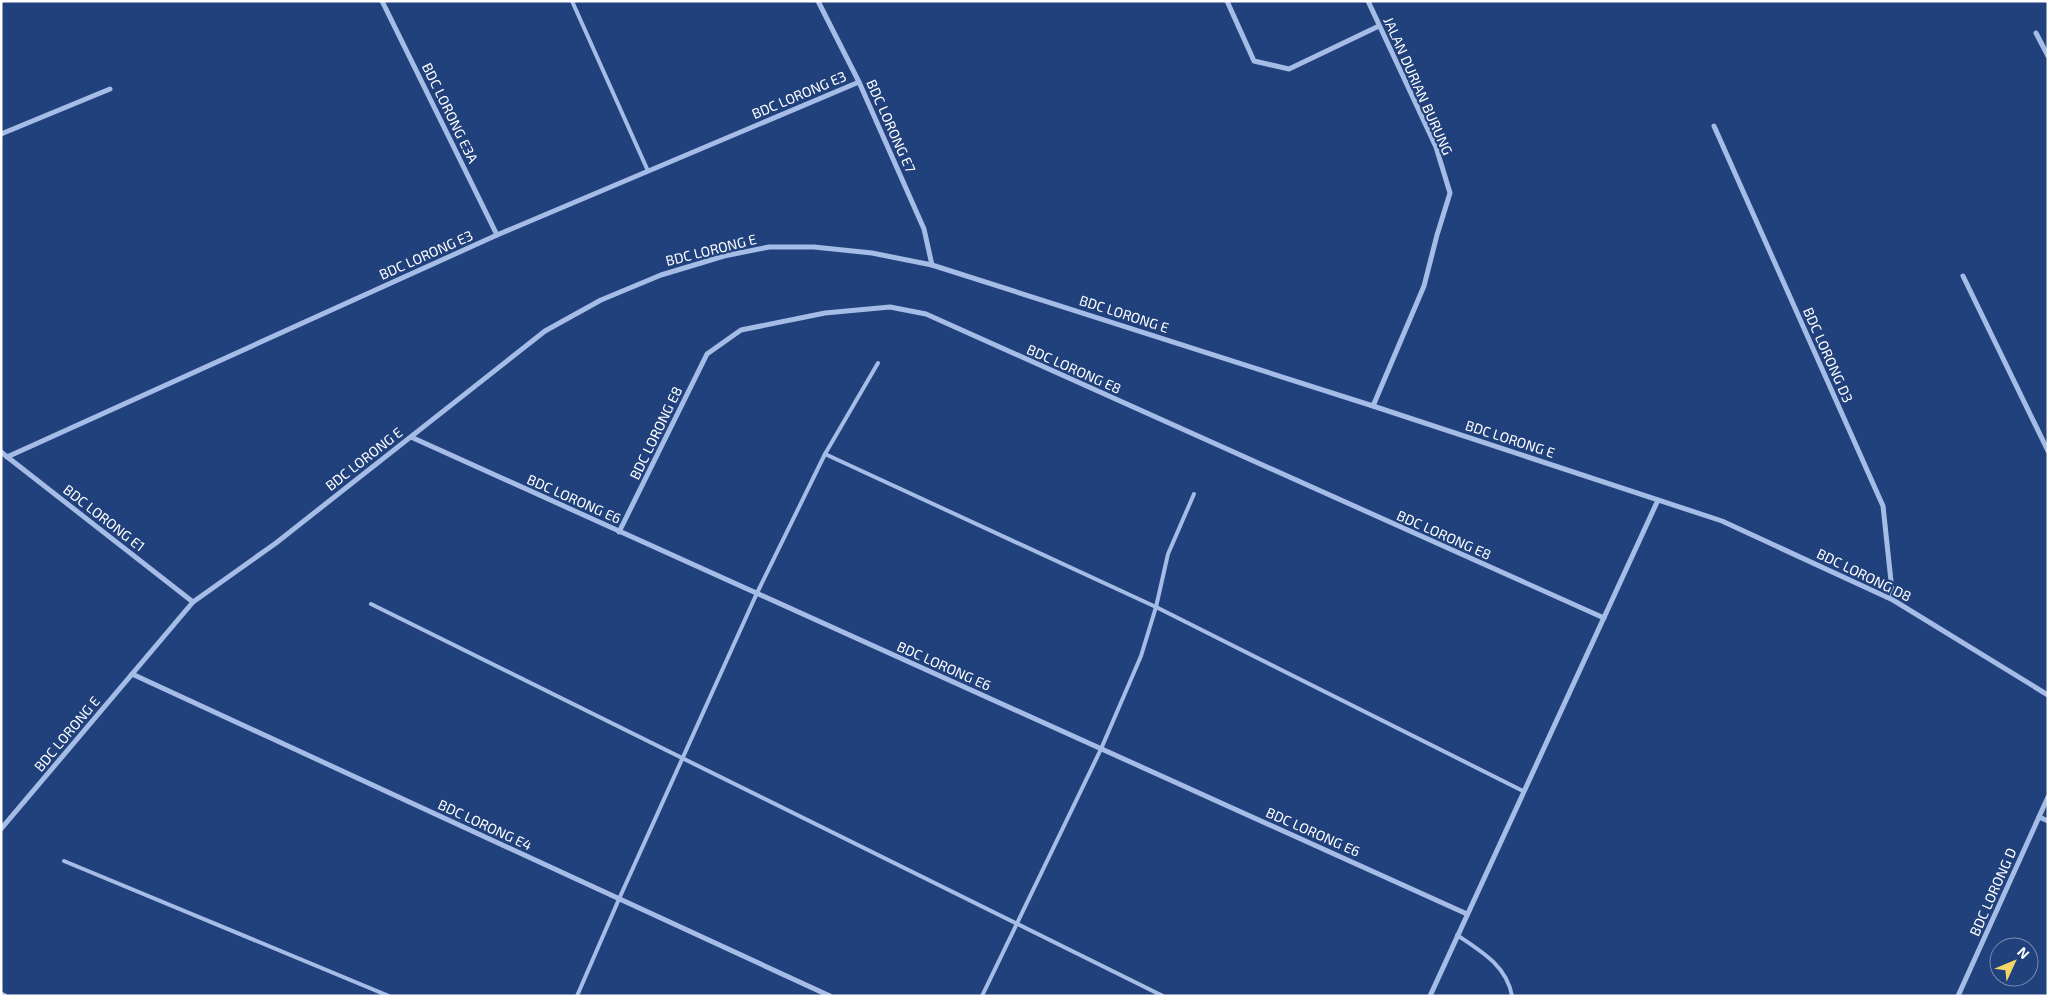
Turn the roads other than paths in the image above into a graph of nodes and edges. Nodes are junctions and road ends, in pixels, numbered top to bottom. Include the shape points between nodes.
1 (382, 1) edge
2 (572, 1) edge
3 (818, 1) edge
4 (1227, 1) edge
5 (1368, 1) edge
6 (1379, 26) junction
7 (2036, 33) dead end
8 (2048, 56) edge
9 (859, 82) junction
10 (110, 89) dead end
11 (1714, 126) dead end
12 (1, 134) edge
13 (648, 171) junction
14 (497, 235) junction
15 (932, 265) junction
16 (1963, 276) dead end
17 (878, 362) dead end
18 (1373, 406) junction
19 (411, 437) junction
20 (2048, 451) edge
21 (1, 452) edge
22 (825, 454) junction
23 (7, 457) junction
24 (1194, 494) dead end
25 (1658, 500) junction
26 (620, 532) junction
27 (757, 593) junction
28 (1893, 600) junction
29 (193, 602) junction
30 (371, 604) dead end
31 (1156, 607) junction
32 (1604, 618) junction
33 (132, 674) junction
34 (2047, 693) edge
35 (1100, 749) junction
36 (682, 758) junction
37 (1523, 791) junction
38 (2048, 797) edge
39 (2039, 817) junction
40 (2048, 821) edge
41 (1, 829) edge
42 (64, 861) dead end
43 (619, 898) junction
44 (1467, 914) junction
45 (1016, 924) junction
46 (1457, 935) junction
47 (1, 994) edge
48 (5, 996) edge
49 (389, 996) edge
50 (578, 996) edge
51 (830, 996) edge
52 (982, 996) edge
53 (1163, 996) edge
54 (1430, 996) edge
55 (1512, 996) edge
56 (1958, 996) edge

1 - 14 street, BDC LORONG E3A
2 - 13 lane
3 - 9 street, BDC LORONG E7
4 - 6 street via 1254,61 1289,69
5 - 6 street, JALAN DURIAN BURUNG
6 - 18 street, JALAN DURIAN BURUNG via 1436,146 1450,193 1424,286
7 - 8 street
9 - 13 street, BDC LORONG E3
9 - 15 street, BDC LORONG E7 via 924,229
10 - 12 street
11 - 28 street, BDC LORONG D3 via 1883,506
13 - 14 street, BDC LORONG E3
14 - 23 street, BDC LORONG E3
15 - 18 street, BDC LORONG E
15 - 19 street, BDC LORONG E via 872,253 814,247 769,247 724,256 661,275 601,300 545,331
16 - 20 street
17 - 22 lane
18 - 25 street, BDC LORONG E
19 - 26 street, BDC LORONG E6
19 - 29 street, BDC LORONG E via 276,543
21 - 23 street, BDC LORONG E1
22 - 27 lane
22 - 31 lane
23 - 29 street, BDC LORONG E1
24 - 31 lane via 1168,554
25 - 28 street, BDC LORONG D8 via 1722,521
25 - 32 street
26 - 27 street, BDC LORONG E6
26 - 32 street, BDC LORONG E8 via 707,354 740,330 825,313 890,307 926,314
27 - 35 street, BDC LORONG E6
27 - 36 lane
28 - 34 street, BDC LORONG D8
29 - 33 street, BDC LORONG E
30 - 36 lane
31 - 35 lane via 1141,656
31 - 37 lane
32 - 37 street
33 - 41 street, BDC LORONG E
33 - 43 street, BDC LORONG E4
35 - 44 street, BDC LORONG E6
35 - 45 lane
36 - 43 lane
36 - 45 lane
37 - 44 street
38 - 39 street, BDC LORONG D
39 - 40 street
39 - 56 street, BDC LORONG D
42 - 49 lane
43 - 50 lane
43 - 51 street, BDC LORONG E4
44 - 46 street
45 - 52 lane
45 - 53 lane
46 - 54 street
46 - 55 lane via 1489,956 1510,983
47 - 48 street

